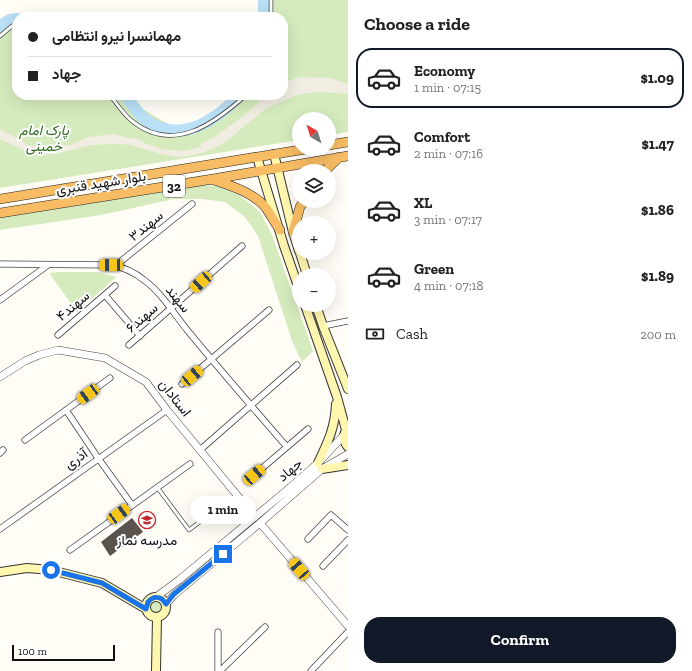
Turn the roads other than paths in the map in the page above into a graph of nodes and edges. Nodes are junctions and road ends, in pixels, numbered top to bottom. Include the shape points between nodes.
1 (271, 0) edge
2 (271, 12) edge
3 (12, 26) edge
4 (0, 36) edge
5 (114, 100) edge
6 (240, 100) edge
7 (348, 142) edge
8 (336, 144) edge
9 (292, 151) edge
10 (274, 154) junction
11 (344, 156) edge
12 (257, 157) junction
13 (334, 164) edge
14 (277, 168) junction
15 (260, 171) junction
16 (213, 180) junction
17 (0, 199) edge
18 (192, 204) dead end
19 (0, 213) edge
20 (292, 228) edge
21 (280, 230) junction
22 (292, 241) edge
23 (242, 246) dead end
24 (284, 246) junction
25 (0, 264) edge
26 (48, 265) junction
27 (116, 266) junction
28 (292, 269) edge
29 (115, 286) dead end
30 (104, 296) junction
31 (0, 300) edge
32 (171, 309) junction
33 (269, 310) dead end
34 (307, 312) edge
35 (318, 312) edge
36 (348, 321) edge
37 (323, 326) junction
38 (58, 335) dead end
39 (140, 336) junction
40 (129, 345) dead end
41 (211, 359) junction
42 (297, 366) dead end
43 (0, 377) edge
44 (110, 378) dead end
45 (182, 384) dead end
46 (348, 389) edge
47 (337, 397) junction
48 (251, 406) junction
49 (66, 410) junction
50 (167, 410) junction
51 (308, 429) dead end
52 (346, 431) edge
53 (25, 440) dead end
54 (288, 447) junction
55 (348, 447) edge
56 (200, 450) junction
57 (348, 454) edge
58 (98, 458) junction
59 (190, 464) dead end
60 (348, 465) edge
61 (320, 466) junction
62 (254, 475) dead end
63 (157, 487) junction
64 (132, 505) junction
65 (217, 509) dead end
66 (255, 517) junction
67 (260, 523) junction
68 (0, 529) edge
69 (348, 530) edge
70 (308, 539) dead end
71 (348, 540) edge
72 (70, 550) dead end
73 (323, 566) dead end
74 (0, 572) edge
75 (156, 597) junction
76 (166, 604) junction
77 (146, 609) junction
78 (157, 617) junction
79 (348, 626) edge
80 (265, 627) dead end
81 (218, 632) dead end
82 (348, 632) edge
83 (156, 671) edge
84 (219, 671) edge
85 (312, 671) edge

1 - 2 lane
3 - 4 lane
5 - 6 lane via 131,121 149,132 170,136 190,133 201,128
7 - 8 highway
9 - 10 highway, بلوار شهید قنبری / 32
10 - 12 highway, بلوار شهید قنبری / 32
10 - 14 main road
11 - 13 highway
11 - 14 highway, بلوار شهید قنبری / 32
12 - 15 main road
12 - 17 highway, بلوار شهید قنبری / 32
14 - 15 highway, بلوار شهید قنبری / 32
14 - 20 main road
15 - 16 highway, بلوار شهید قنبری / 32
15 - 21 main road
16 - 19 highway, بلوار شهید قنبری / 32
16 - 21 highway via 238,188 253,198 266,208
18 - 27 street, سهند۳
21 - 24 main road
22 - 24 main road
23 - 32 street, سهند۶
24 - 28 main road
25 - 26 street, سهند
26 - 27 street, سهند
26 - 31 street
27 - 32 street, سهند via 123,267 145,280
29 - 30 street, سهند۴
30 - 38 street, سهند۴
30 - 39 street
32 - 39 street, سهند۶
32 - 41 street, سهند
33 - 41 street
34 - 47 main road
35 - 37 main road
36 - 37 street
37 - 46 main road
39 - 40 street, سهند۶
41 - 45 street
41 - 48 street, سهند
42 - 48 street
43 - 50 street, استادان via 25,361 58,350 105,358 146,382
44 - 49 street
47 - 52 main road
47 - 61 main road via 336,417
48 - 54 street, سهند
48 - 56 street
49 - 53 street
49 - 58 street
50 - 56 street, استادان
50 - 58 street, آذری
51 - 54 street
52 - 55 main road via 344,442
52 - 61 street, جهاد
54 - 62 street
56 - 66 street, استادان
57 - 61 street, جهاد
58 - 64 street
58 - 68 street, آذری
59 - 63 street
60 - 61 main road
61 - 66 street, جهاد
61 - 67 street, جهاد
63 - 64 street
63 - 65 lane via 189,530
64 - 72 street
66 - 75 street, جهاد
67 - 76 street, جهاد via 174,594
67 - 79 street
69 - 70 street via 331,515
71 - 73 street
74 - 77 main road via 27,568 59,572 102,583
75 - 76 main road
75 - 77 main road via 148,602
76 - 78 main road via 163,614
77 - 78 main road via 152,616
78 - 83 main road
80 - 84 street
81 - 84 street
82 - 85 street

